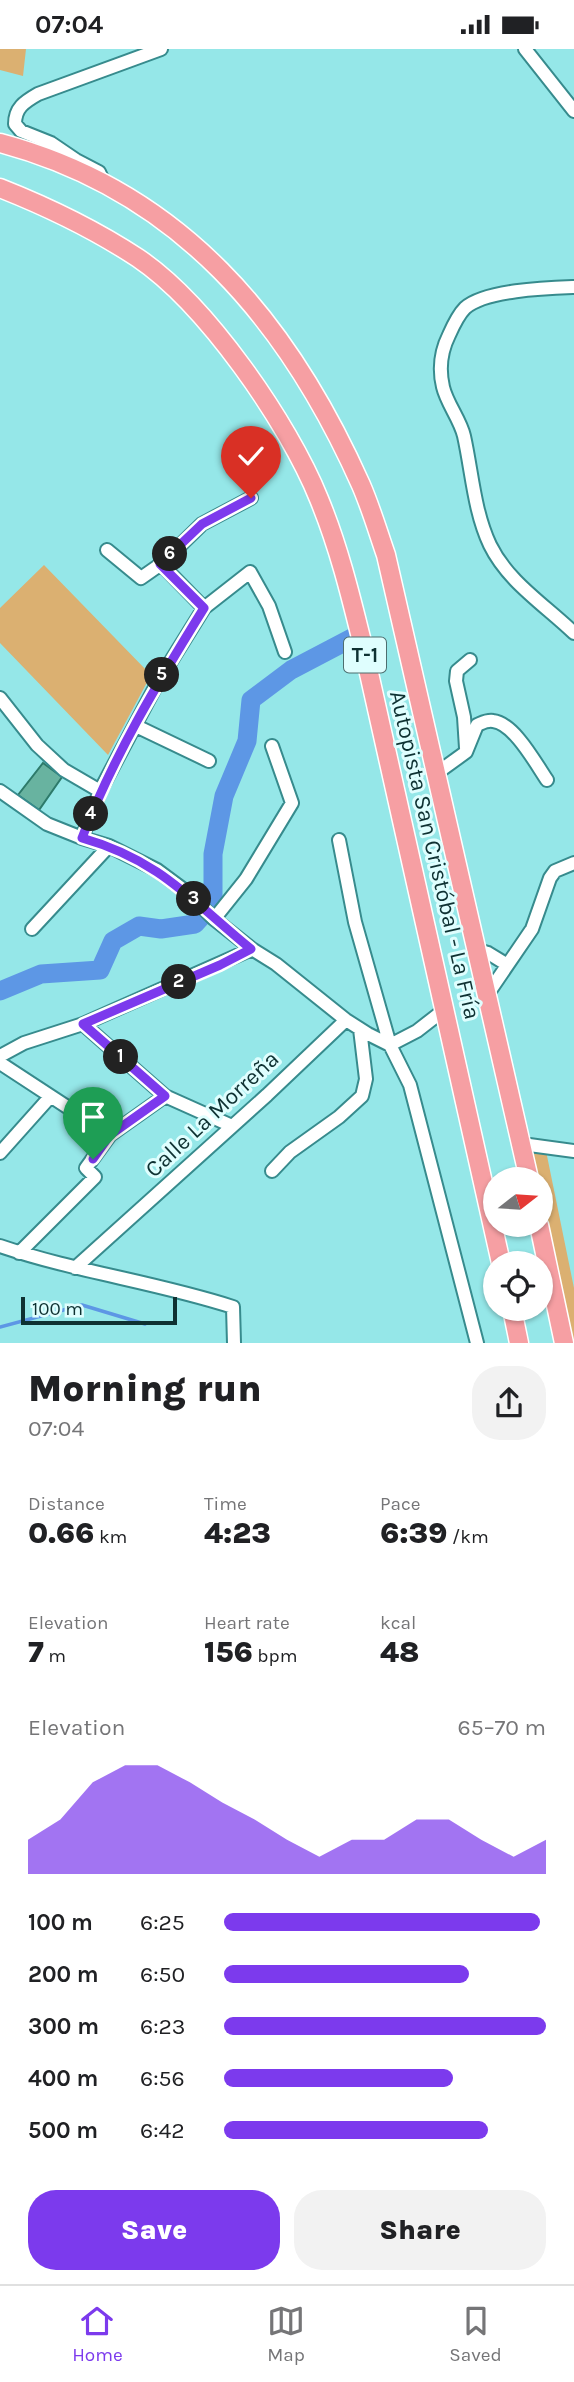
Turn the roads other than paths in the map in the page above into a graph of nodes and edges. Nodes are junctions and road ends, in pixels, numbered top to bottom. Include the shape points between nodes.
1 (161, 49) edge
2 (525, 49) edge
3 (574, 111) edge
4 (0, 143) edge
5 (104, 183) junction
6 (0, 188) edge
7 (574, 287) edge
8 (251, 498) dead end
9 (107, 550) dead end
10 (160, 564) junction
11 (204, 608) junction
12 (574, 633) edge
13 (285, 652) dead end
14 (470, 660) dead end
15 (0, 698) edge
16 (136, 726) junction
17 (272, 746) dead end
18 (466, 752) junction
19 (209, 761) dead end
20 (437, 773) junction
21 (547, 780) dead end
22 (0, 791) edge
23 (100, 791) junction
24 (82, 838) junction
25 (340, 840) dead end
26 (108, 846) junction
27 (574, 863) edge
28 (214, 919) junction
29 (32, 929) dead end
30 (251, 949) junction
31 (477, 950) junction
32 (506, 964) junction
33 (487, 995) junction
34 (444, 1010) junction
35 (346, 1020) junction
36 (83, 1024) junction
37 (360, 1029) junction
38 (390, 1045) junction
39 (0, 1056) edge
40 (0, 1063) edge
41 (165, 1096) junction
42 (50, 1097) junction
43 (232, 1126) junction
44 (110, 1135) junction
45 (522, 1144) junction
46 (574, 1151) edge
47 (0, 1153) edge
48 (527, 1167) edge
49 (272, 1171) dead end
50 (542, 1237) edge
51 (0, 1246) edge
52 (498, 1251) edge
53 (19, 1253) junction
54 (75, 1268) junction
55 (515, 1321) edge
56 (234, 1342) edge
57 (477, 1342) edge
58 (519, 1342) edge
59 (564, 1342) edge

1 - 5 street via 38,94 15,114 21,131 51,142 99,172
2 - 3 street
4 - 5 highway, Autopista San Cristóbal - La Fría / T-1
5 - 20 highway, Autopista San Cristóbal - La Fría / T-1 via 165,222 227,277 268,323 313,387 363,488 386,555
6 - 34 highway, Autopista San Cristóbal - La Fría / T-1 via 61,212 139,258 177,291 256,386 294,448 340,556
7 - 12 street via 510,292 466,307 443,347 441,367 443,387 464,434 490,545 527,592
8 - 10 street via 202,524
9 - 10 street via 141,578
10 - 11 street
11 - 13 street via 250,572 269,606
11 - 16 street
14 - 18 street via 457,671 456,681
15 - 23 street via 37,745 64,770
16 - 19 street
16 - 23 street
17 - 28 street via 292,803 246,879
18 - 20 street
18 - 21 street via 477,725 488,720 500,722 517,737
20 - 31 highway, Autopista San Cristóbal - La Fría / T-1
22 - 24 street via 47,824
23 - 24 street
24 - 26 street
25 - 38 street via 355,922
26 - 28 street via 157,870
26 - 29 street
27 - 32 street via 550,878 532,929
28 - 30 street
30 - 35 street
30 - 36 street
31 - 32 street
31 - 33 highway, Autopista San Cristóbal - La Fría / T-1
32 - 33 street
33 - 45 highway, Autopista San Cristóbal - La Fría / T-1
34 - 38 street
34 - 52 highway, Autopista San Cristóbal - La Fría / T-1
35 - 37 street
35 - 43 street, Calle La Morreña
36 - 39 street
36 - 41 street
37 - 38 street
37 - 49 street via 366,1079 362,1096
38 - 57 street via 410,1085
40 - 42 street
41 - 43 street
41 - 44 street
42 - 44 street
42 - 47 street
43 - 54 street, Calle La Morreña
44 - 53 street via 86,1168 95,1177
45 - 46 street
45 - 48 highway, Autopista San Cristóbal - La Fría / T-1
50 - 59 highway
51 - 53 street
53 - 54 street
54 - 56 street via 185,1291 233,1307
55 - 58 highway

